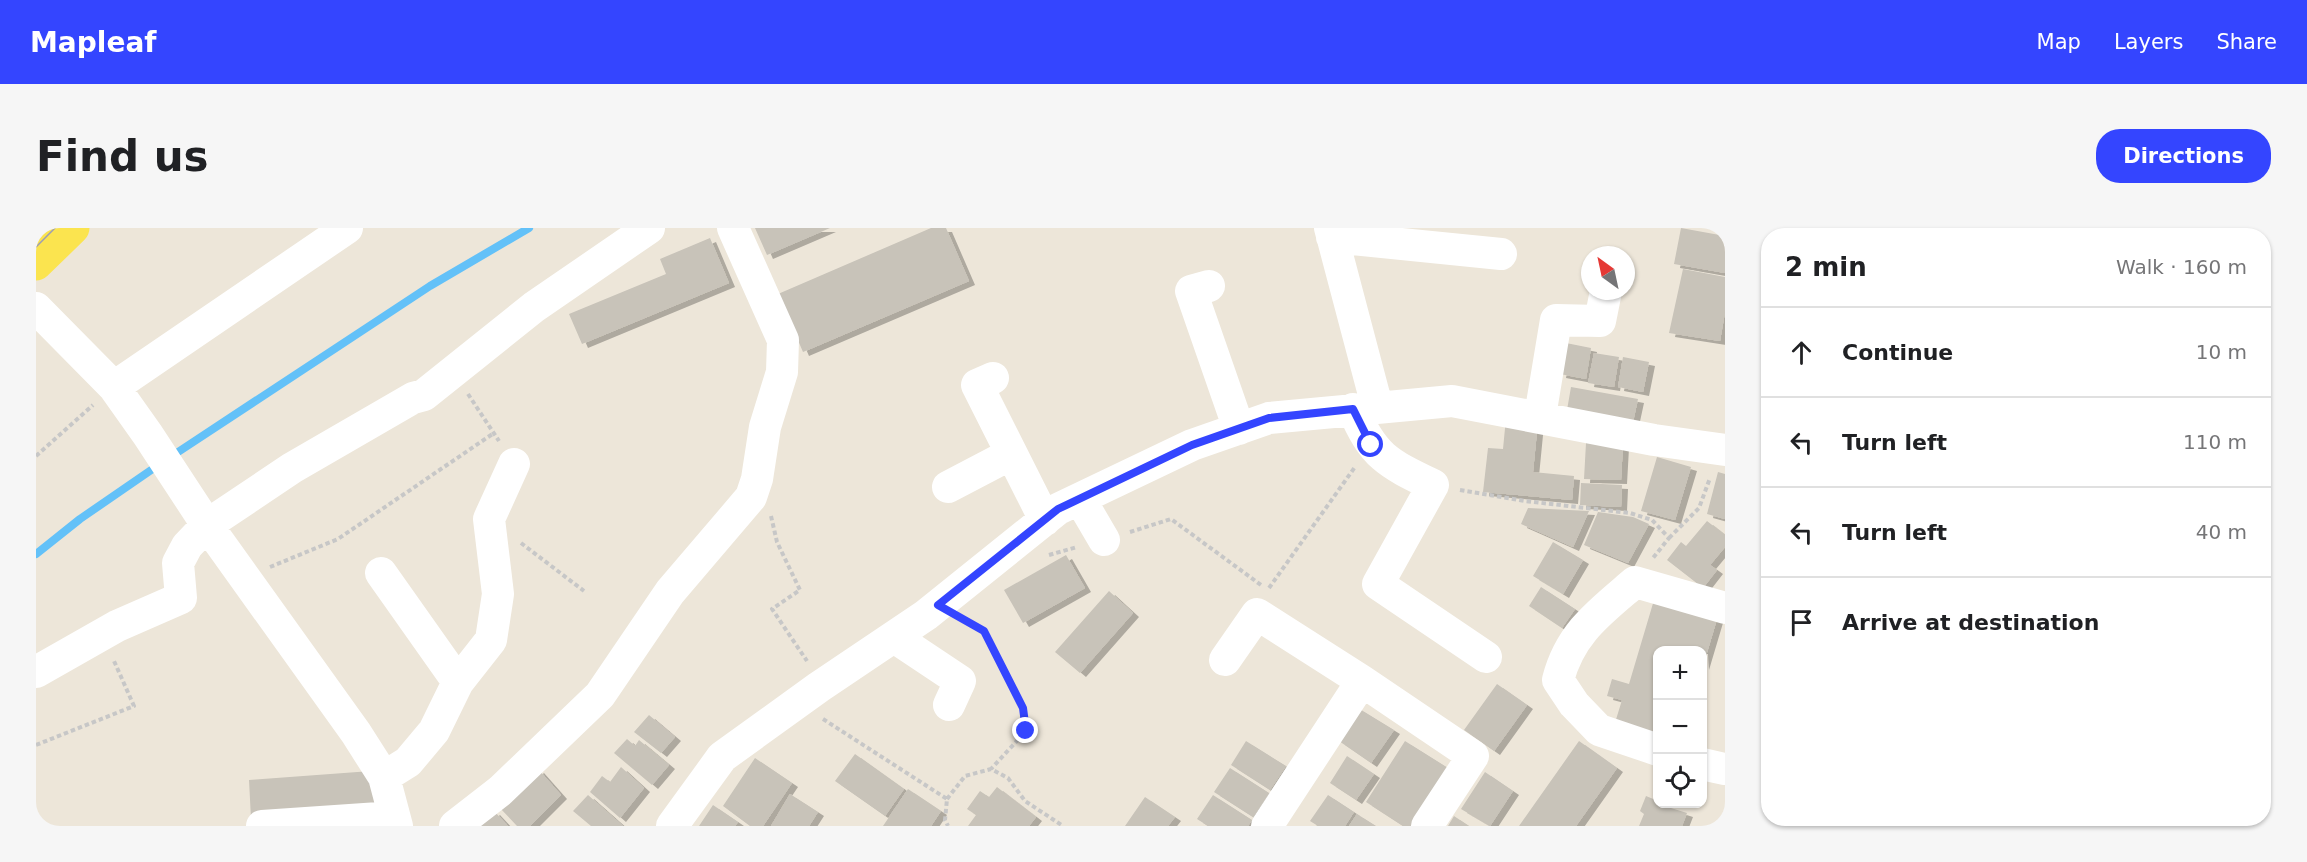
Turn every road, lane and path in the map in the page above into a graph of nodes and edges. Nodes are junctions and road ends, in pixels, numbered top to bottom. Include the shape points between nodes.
1 (73, 228) edge
2 (347, 228) edge
3 (649, 228) edge
4 (733, 228) edge
5 (1331, 232) edge
6 (1501, 254) dead end
7 (36, 264) edge
8 (1190, 292) dead end
9 (1604, 300) edge
10 (36, 308) edge
11 (453, 371) junction
12 (993, 378) dead end
13 (114, 387) junction
14 (1365, 407) junction
15 (1540, 416) junction
16 (1239, 429) junction
17 (494, 433) junction
18 (1371, 445) junction
19 (1722, 449) edge
20 (1011, 454) junction
21 (36, 456) edge
22 (514, 464) joint
23 (757, 479) junction
24 (1433, 485) junction
25 (948, 487) dead end
26 (1080, 499) junction
27 (489, 519) junction
28 (1045, 520) junction
29 (207, 525) junction
30 (1669, 538) junction
31 (1104, 540) junction
32 (1047, 555) dead end
33 (381, 573) dead end
34 (244, 577) junction
35 (1635, 582) junction
36 (584, 591) dead end
37 (938, 605) junction
38 (1725, 608) edge
39 (102, 635) junction
40 (894, 637) junction
41 (1486, 657) dead end
42 (1225, 660) dead end
43 (36, 672) edge
44 (1362, 681) junction
45 (458, 682) junction
46 (808, 694) junction
47 (949, 705) dead end
48 (36, 746) edge
49 (1653, 748) edge
50 (1707, 765) edge
51 (991, 769) junction
52 (1725, 770) edge
53 (384, 777) junction
54 (947, 799) junction
55 (396, 821) edge
56 (262, 826) edge
57 (455, 826) edge
58 (672, 826) edge
59 (948, 826) edge
60 (1063, 826) edge
61 (1267, 826) edge
62 (1427, 826) edge

1 - 7 main road
2 - 13 street
3 - 11 street via 534,307
4 - 23 street via 783,340 782,372 765,427
5 - 6 street
5 - 14 street
8 - 16 street
9 - 15 street via 1600,321 1557,320
10 - 13 street
11 - 17 path
11 - 29 street via 424,395 292,468
12 - 20 street via 977,385
13 - 21 path
13 - 29 street
14 - 15 street via 1452,401
14 - 16 street via 1269,418
14 - 18 street
15 - 19 street via 1654,440
16 - 26 street via 1192,445
17 - 22 path
17 - 34 path via 338,539
18 - 24 street via 1388,462
18 - 31 path via 1268,590 1171,519
19 - 30 path via 1700,508
20 - 25 street
20 - 28 street
22 - 27 street
23 - 46 path via 777,542 800,590 772,609 802,650
23 - 57 street via 751,497 670,592 600,695 500,791
24 - 30 path via 1630,513 1652,520
24 - 41 street via 1377,584
26 - 28 street
26 - 31 street
27 - 36 path
27 - 45 street via 498,594 491,640
28 - 37 street
29 - 34 street
29 - 39 street via 187,546 178,563 181,598
30 - 35 path
31 - 32 path
33 - 45 street
34 - 53 street
35 - 38 street
35 - 49 street via 1585,625 1563,658 1558,680 1599,730
37 - 40 street
37 - 51 path via 984,631 1023,708 1026,731
39 - 43 street
39 - 48 path via 134,706
40 - 46 street
40 - 47 street via 960,681
42 - 44 street via 1257,614
44 - 61 street
44 - 62 street via 1473,756
45 - 53 street via 434,730 408,762
46 - 54 path
46 - 58 street via 722,757
50 - 52 street
51 - 54 path via 965,777
51 - 60 path via 1008,778 1024,801
53 - 55 street
54 - 59 path
55 - 56 street

